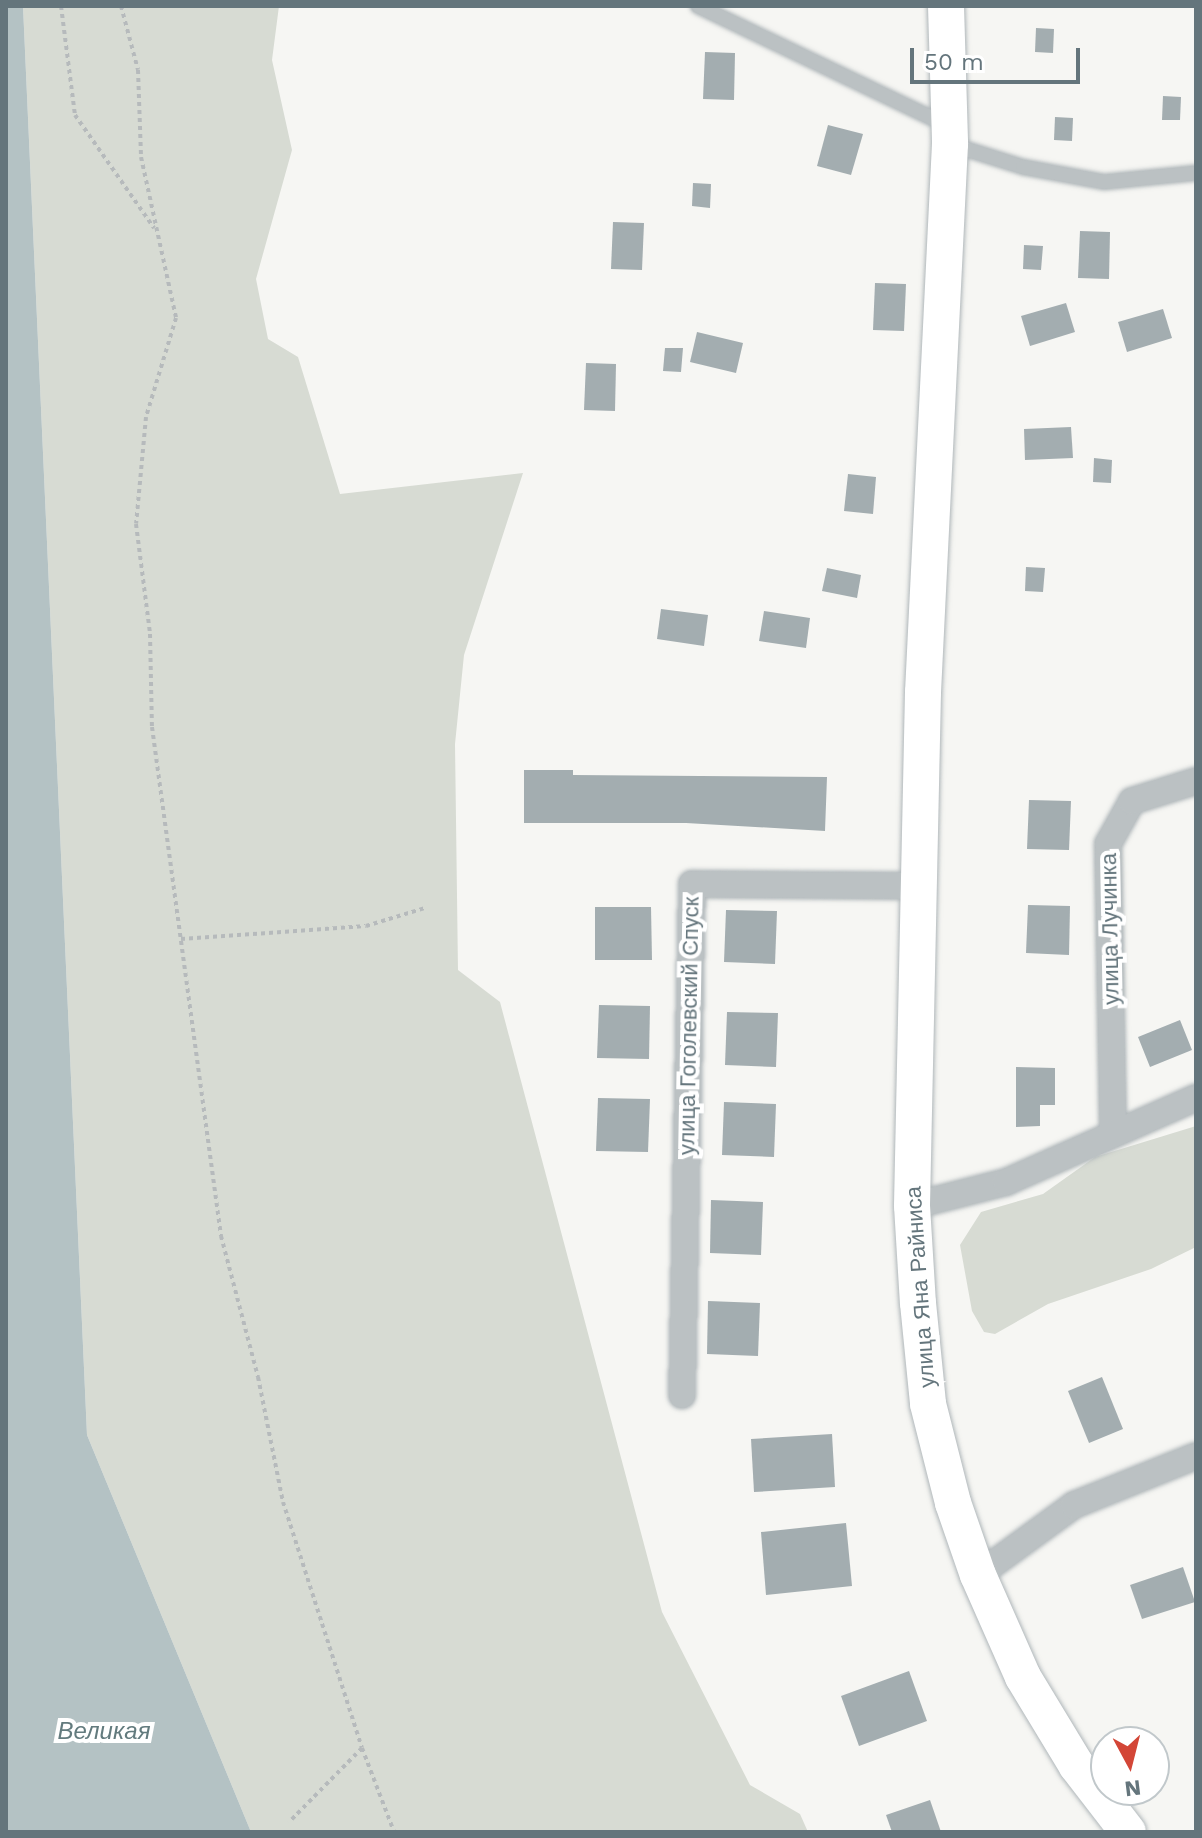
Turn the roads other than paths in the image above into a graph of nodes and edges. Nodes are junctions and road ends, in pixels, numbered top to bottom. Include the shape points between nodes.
1 (698, 6) edge
2 (946, 6) edge
3 (950, 135) junction
4 (1196, 173) edge
5 (1196, 781) edge
6 (919, 886) junction
7 (1196, 1098) edge
8 (1113, 1131) junction
9 (912, 1206) junction
10 (682, 1395) dead end
11 (1196, 1456) edge
12 (978, 1575) junction
13 (1128, 1832) edge

1 - 3 lane
2 - 3 street, улица Яна Райниса
3 - 4 lane via 1023,167 1104,182
3 - 6 street, улица Яна Райниса via 923,692
5 - 8 street, улица Лучинка via 1132,801 1108,844
6 - 9 street, улица Яна Райниса
6 - 10 street, улица Гоголевский Спуск via 692,884
7 - 8 street
8 - 9 street via 1006,1182
9 - 12 street, улица Яна Райниса via 928,1404
11 - 12 street via 1074,1505
12 - 13 street, улица Яна Райниса via 1023,1677 1077,1766

